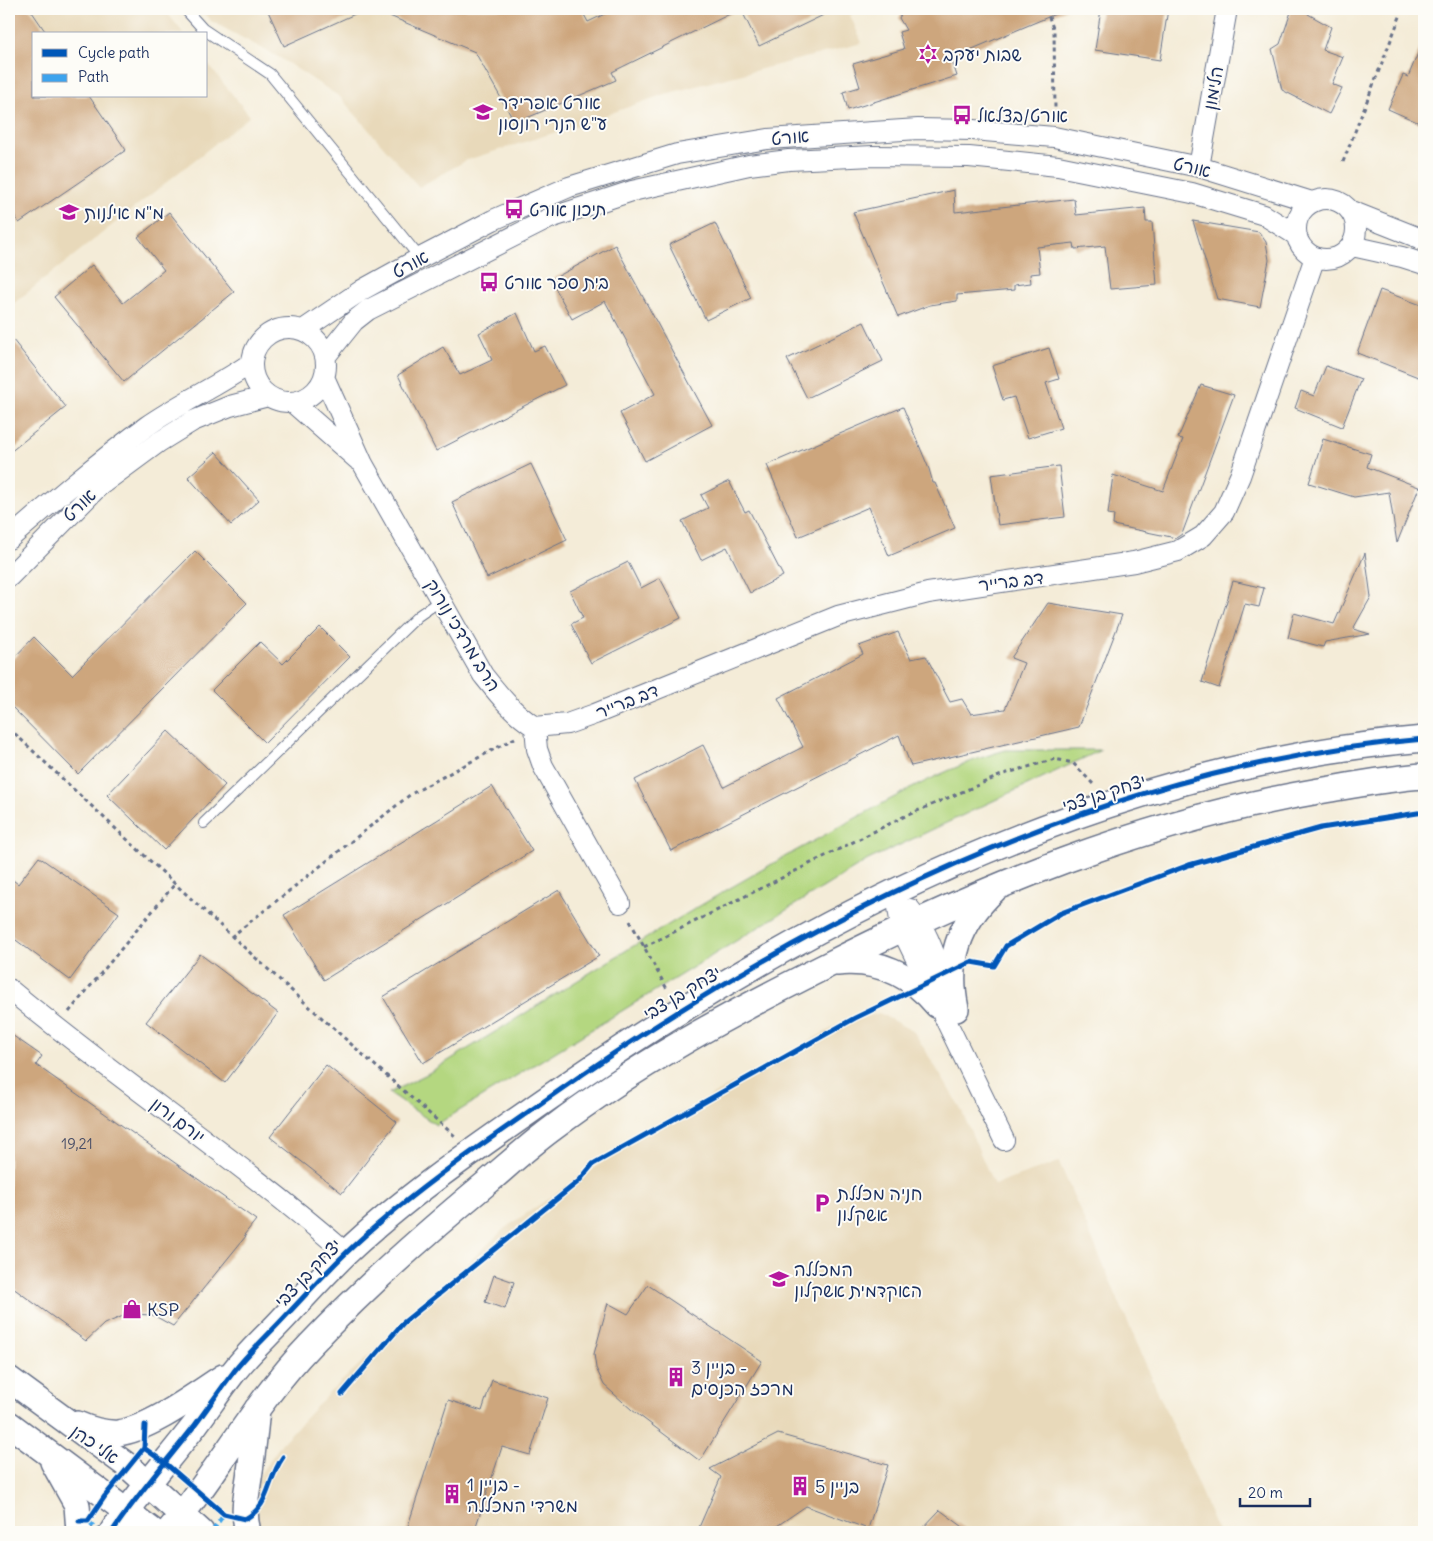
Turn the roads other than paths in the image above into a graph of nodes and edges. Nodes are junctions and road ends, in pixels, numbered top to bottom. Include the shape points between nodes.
1 (185, 9) edge
2 (1227, 9) edge
3 (207, 32) edge
4 (208, 32) edge
5 (1199, 167) junction
6 (1312, 202) junction
7 (1351, 211) junction
8 (1296, 235) junction
9 (1424, 240) edge
10 (1352, 246) junction
11 (1314, 257) junction
12 (420, 258) junction
13 (1424, 264) edge
14 (303, 330) junction
15 (326, 356) junction
16 (251, 363) junction
17 (324, 377) junction
18 (268, 396) junction
19 (292, 402) junction
20 (363, 464) junction
21 (9, 540) edge
22 (37, 546) junction
23 (9, 577) edge
24 (441, 600) junction
25 (535, 727) junction
26 (1424, 739) edge
27 (1424, 776) edge
28 (204, 824) dead end
29 (1008, 881) junction
30 (896, 892) junction
31 (620, 903) road end
32 (910, 924) junction
33 (830, 964) junction
34 (9, 989) edge
35 (946, 1007) junction
36 (1004, 1140) dead end
37 (346, 1253) junction
38 (234, 1371) junction
39 (9, 1379) edge
40 (258, 1405) junction
41 (56, 1416) junction
42 (9, 1424) edge
43 (45, 1450) junction
44 (149, 1483) junction
45 (127, 1511) junction
46 (175, 1523) edge
47 (79, 1532) edge
48 (112, 1532) edge
49 (154, 1532) edge
50 (201, 1532) edge
51 (248, 1532) edge

1 - 3 lane
2 - 5 street, הלימון
4 - 12 lane via 270,74
5 - 6 street, אורט
5 - 12 street, אורט via 1054,137 973,130 877,131 768,139 677,154 569,187 493,220
6 - 7 street via 1334,200
6 - 8 street via 1298,218
7 - 9 street
7 - 10 street via 1357,229
8 - 11 street via 1300,244
8 - 15 street, אורט via 1264,215 1192,193 1058,166 969,157 873,156 781,161 632,191 550,218 368,310 354,321
10 - 11 street via 1335,258
10 - 13 street
11 - 25 street, דב ברייר via 1240,476 1224,512 1203,536 1178,551 1134,562 928,593 838,616 567,724
12 - 14 street, אורט via 362,290
14 - 15 street via 317,340
14 - 16 street via 279,328 268,333 259,341
15 - 17 street
16 - 18 street via 253,376
16 - 21 street, אורט via 148,426 80,477
17 - 19 street via 312,395
17 - 20 street, הרב מרדכי נורוק
18 - 19 street
18 - 22 street, אורט via 230,406 193,421 159,442 98,487
19 - 20 street, הרב מרדכי נורוק
20 - 24 street, הרב מרדכי נורוק
21 - 22 street via 16,545
22 - 23 street, אורט
24 - 25 street, הרב מרדכי נורוק via 483,674 500,697
24 - 28 lane via 418,616
25 - 31 street via 543,766
26 - 30 street, יצחק בן צבי via 1378,742 1263,762 1180,782 1062,822 972,857
27 - 29 street via 1279,798 1188,819 1092,849
29 - 32 street
29 - 35 street via 984,900 961,935
30 - 32 street
30 - 37 street, יצחק בן צבי via 678,1010 473,1150 416,1193
32 - 33 street
32 - 35 street
33 - 35 street via 855,962 885,966 918,985
33 - 40 street via 695,1035 554,1127 442,1220 373,1284 309,1346
34 - 37 street, יורם ורון via 55,1028 289,1205
35 - 36 street
37 - 38 street, יצחק בן צבי
38 - 41 street via 145,1425 117,1433 87,1428
38 - 44 street, יצחק בן צבי
39 - 41 street, אלי כהן
40 - 46 street
40 - 51 street via 245,1496
41 - 44 street, אלי כהן
42 - 43 street, אלי כהן
43 - 45 street, אלי כהן
43 - 47 street via 76,1505
44 - 45 street, יצחק בן צבי
44 - 46 street, אלי כהן
45 - 48 street, יצחק בן צבי
45 - 49 street, אלי כהן
46 - 50 street, אלי כהן

